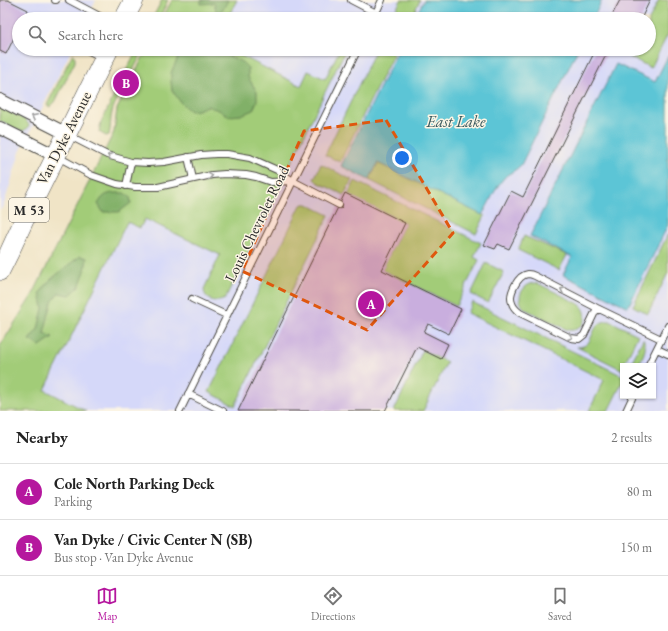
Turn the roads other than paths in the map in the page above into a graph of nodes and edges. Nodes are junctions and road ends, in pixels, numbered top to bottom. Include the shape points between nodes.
1 (69, 0) edge
2 (134, 0) edge
3 (351, 0) edge
4 (382, 0) edge
5 (92, 12) edge
6 (128, 12) edge
7 (368, 12) edge
8 (376, 12) edge
9 (106, 56) edge
10 (355, 56) edge
11 (0, 100) edge
12 (0, 128) edge
13 (67, 134) junction
14 (56, 156) junction
15 (188, 157) junction
16 (131, 162) junction
17 (193, 179) junction
18 (293, 181) junction
19 (126, 186) junction
20 (340, 205) dead end
21 (3, 261) edge
22 (192, 299) dead end
23 (597, 308) junction
24 (226, 315) junction
25 (668, 326) edge
26 (661, 339) junction
27 (657, 349) junction
28 (668, 354) edge
29 (650, 363) edge
30 (188, 394) junction
31 (632, 399) edge
32 (180, 411) edge
33 (223, 411) edge
34 (626, 411) edge

1 - 5 lane
2 - 6 main road
3 - 7 lane
4 - 8 lane
9 - 13 main road, Van Dyke Avenue / M 53
10 - 18 lane, Louis Chevrolet Road
13 -> 11 street
12 - 14 street
13 - 14 main road, Van Dyke Avenue / M 53
16 -> 13 lane via 107,155
14 - 19 lane via 90,175
14 - 21 main road, Van Dyke Avenue / M 53
15 - 16 lane via 164,162
15 - 17 lane
15 - 18 lane via 239,155 259,161
16 - 19 lane
17 -> 18 lane via 236,174 271,182
17 - 19 lane via 158,187
18 - 20 lane
18 - 24 lane, Louis Chevrolet Road
22 - 24 lane
23 -> 23 lane via 528,274 522,276 511,295 511,302 520,313 570,338 579,339 584,335
23 - 26 lane
24 - 30 lane, Louis Chevrolet Road
25 - 26 lane
26 - 27 lane
27 - 28 lane
27 - 29 lane
30 - 32 lane, Louis Chevrolet Road
30 - 33 lane
31 - 34 lane

